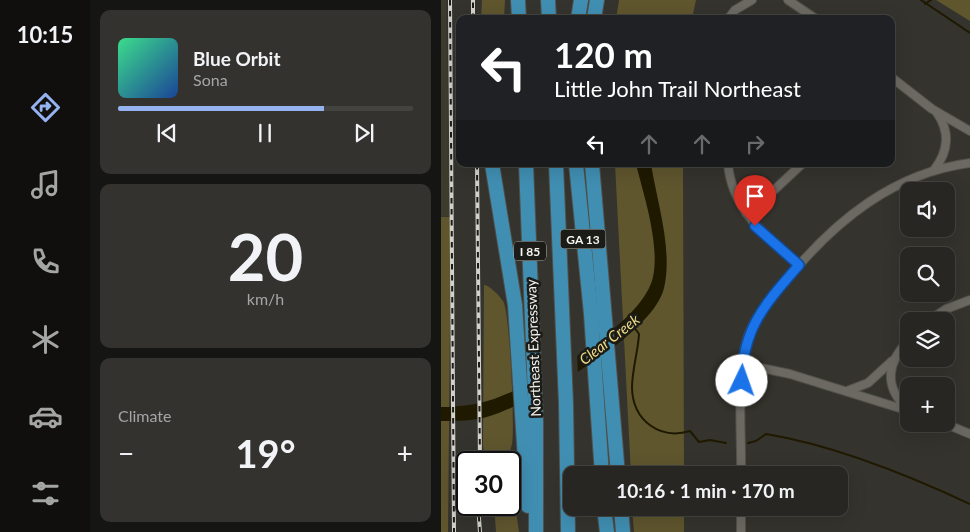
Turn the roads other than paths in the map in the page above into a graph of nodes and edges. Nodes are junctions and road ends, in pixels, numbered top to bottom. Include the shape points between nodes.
1 (518, 0) edge
2 (548, 0) edge
3 (581, 0) edge
4 (597, 0) edge
5 (752, 0) edge
6 (788, 0) edge
7 (519, 15) edge
8 (549, 15) edge
9 (579, 15) edge
10 (595, 15) edge
11 (731, 15) edge
12 (810, 15) edge
13 (895, 80) edge
14 (934, 110) junction
15 (970, 131) edge
16 (970, 163) edge
17 (493, 167) edge
18 (526, 167) edge
19 (556, 167) edge
20 (576, 167) edge
21 (592, 167) edge
22 (729, 167) edge
23 (799, 167) edge
24 (934, 170) junction
25 (746, 213) junction
26 (799, 265) junction
27 (970, 300) edge
28 (943, 312) edge
29 (598, 313) junction
30 (900, 351) edge
31 (893, 360) junction
32 (742, 364) junction
33 (603, 382) junction
34 (847, 391) junction
35 (900, 402) edge
36 (900, 408) edge
37 (955, 427) edge
38 (970, 433) edge
39 (601, 466) edge
40 (617, 466) edge
41 (741, 466) edge
42 (601, 516) edge
43 (606, 516) edge
44 (622, 516) edge
45 (741, 516) edge
46 (536, 528) edge
47 (568, 532) edge
48 (601, 532) edge
49 (607, 532) edge
50 (623, 532) edge
51 (741, 532) edge

1 - 7 highway
2 - 8 highway
3 - 9 highway
4 - 10 highway
5 - 11 street
6 - 12 street
13 - 14 street
14 - 15 street
14 - 24 street via 943,124 947,140 944,156
16 - 24 street
17 - 46 highway via 519,347 528,506
18 - 46 highway, Northeast Expressway / I 85 via 536,422
19 - 47 highway, Northeast Expressway / I 85
20 - 29 highway, GA 13
21 - 29 highway, GA 13
22 - 25 street via 734,190
23 - 25 street
24 - 26 street via 896,186 859,208 826,234
25 - 26 street via 765,237
26 - 32 street via 756,318
27 - 28 street
29 - 33 highway, GA 13
30 - 31 street
31 - 34 street via 868,383
31 - 35 street via 892,387
32 - 34 street
32 - 41 street
33 - 39 highway, GA 13
33 - 40 highway, GA 13
34 - 36 street
37 - 38 street
42 - 48 highway
43 - 49 highway
44 - 50 highway
45 - 51 street

